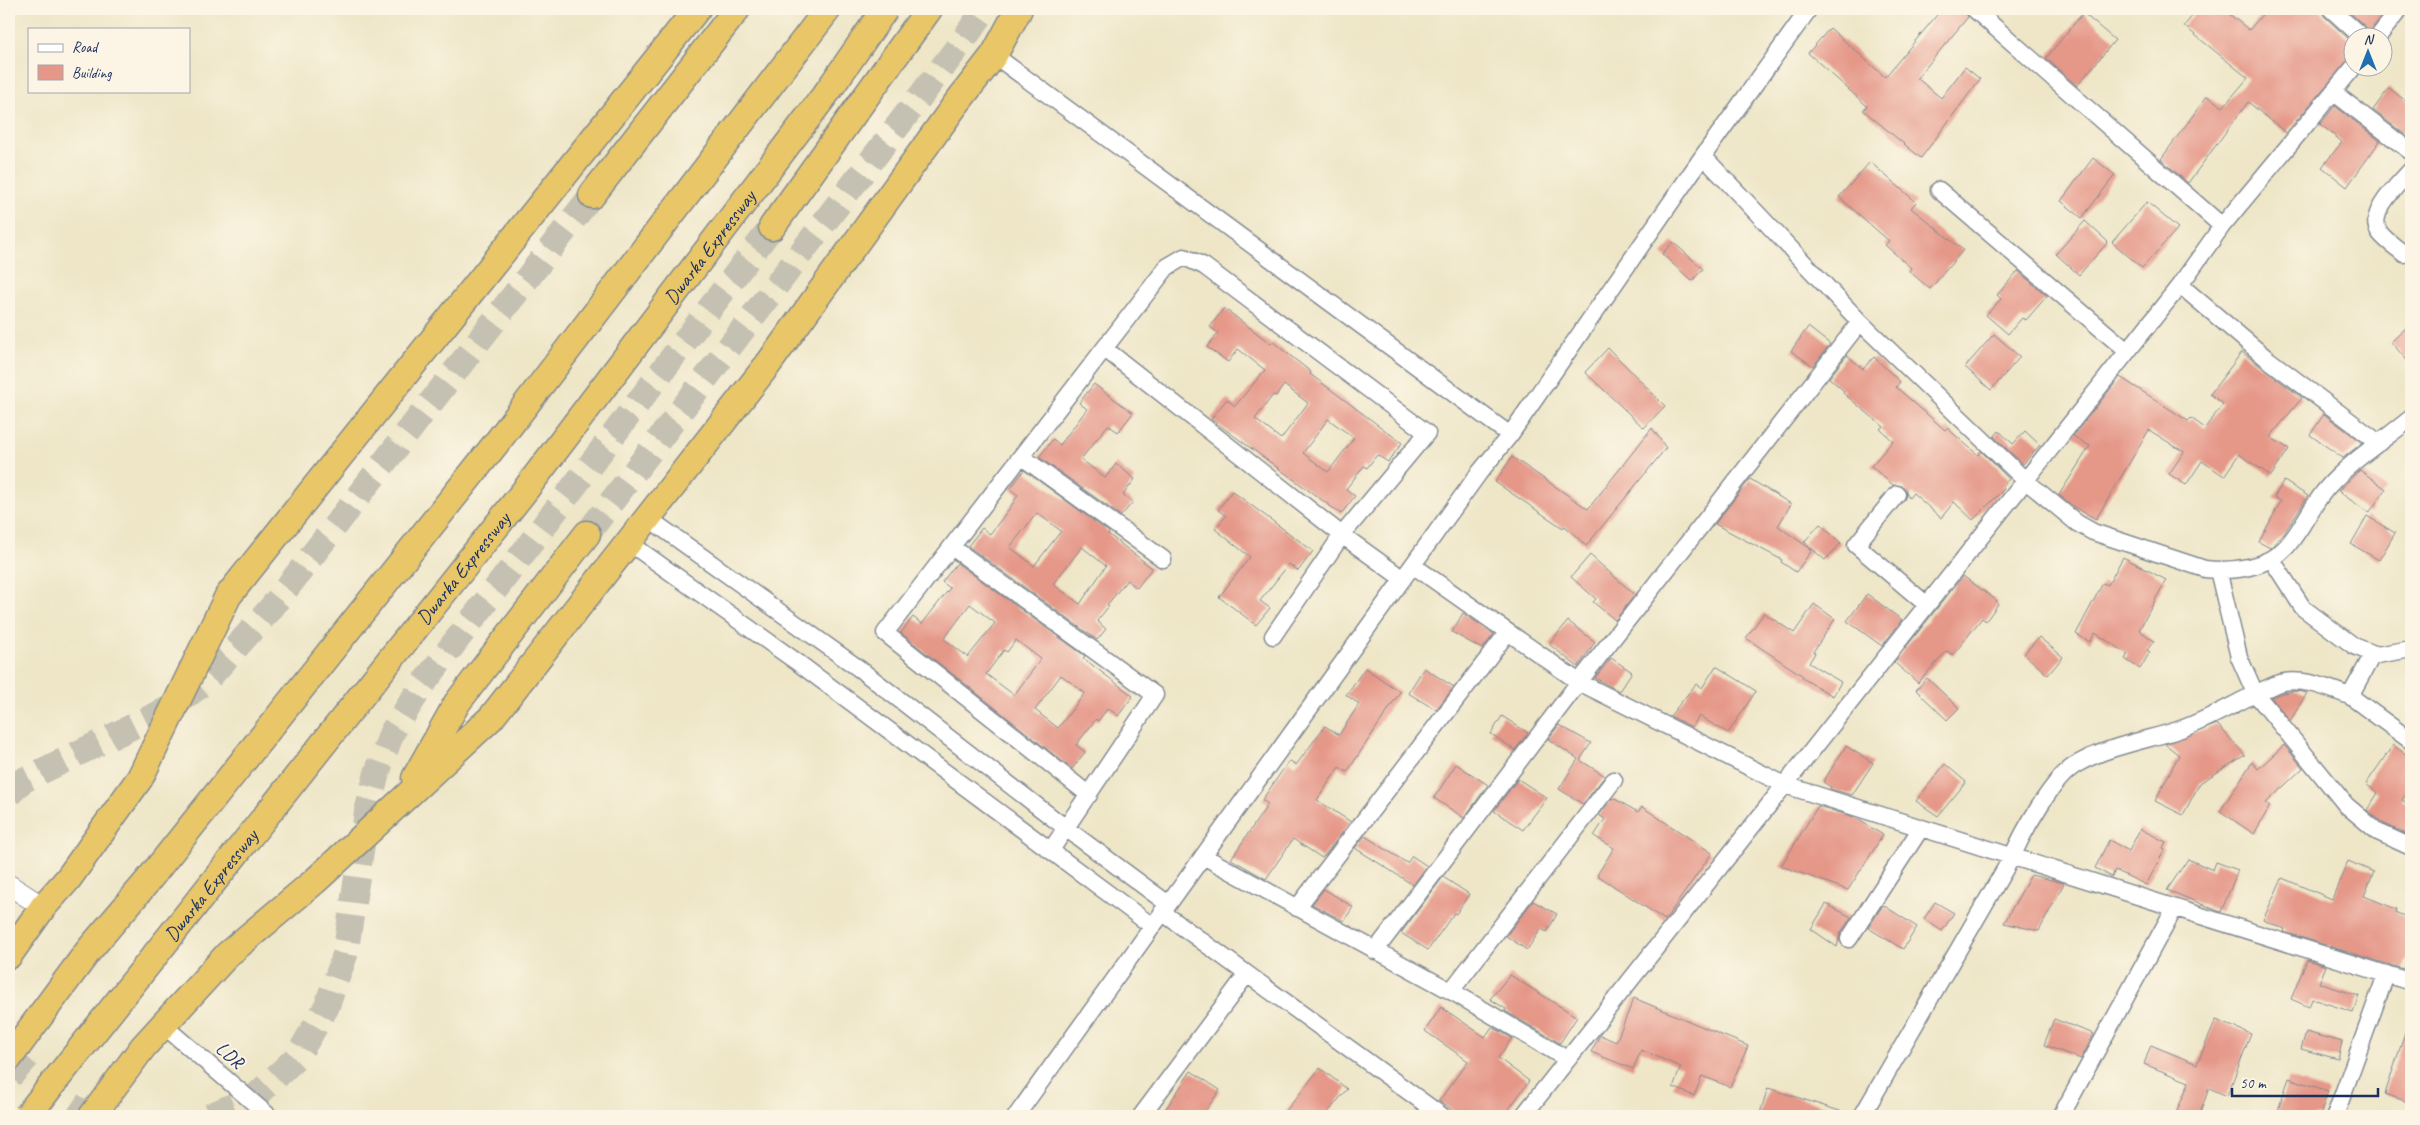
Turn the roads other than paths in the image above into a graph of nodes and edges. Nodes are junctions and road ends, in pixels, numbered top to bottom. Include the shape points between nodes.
1 (697, 9) edge
2 (736, 9) edge
3 (828, 9) edge
4 (885, 9) edge
5 (929, 9) edge
6 (1020, 9) edge
7 (1809, 9) edge
8 (1974, 9) edge
9 (2331, 9) edge
10 (2400, 9) edge
11 (2352, 28) edge
12 (2385, 28) edge
13 (994, 55) junction
14 (2345, 78) edge
15 (2333, 92) junction
16 (2411, 152) edge
17 (1703, 156) junction
18 (2411, 170) edge
19 (1939, 190) dead end
20 (592, 195) tunnel mouth
21 (2222, 226) junction
22 (772, 227) tunnel mouth
23 (2404, 254) dead end
24 (2180, 285) junction
25 (1860, 322) junction
26 (1105, 349) junction
27 (2127, 351) junction
28 (2411, 418) edge
29 (1510, 435) junction
30 (2378, 443) junction
31 (1022, 457) junction
32 (2026, 481) junction
33 (1897, 494) dead end
34 (648, 518) junction
35 (587, 534) tunnel mouth
36 (1342, 536) junction
37 (628, 542) junction
38 (952, 548) junction
39 (1163, 559) dead end
40 (2272, 560) junction
41 (1414, 566) junction
42 (2218, 570) junction
43 (1403, 579) junction
44 (1927, 605) junction
45 (1508, 632) junction
46 (1273, 636) dead end
47 (2411, 649) edge
48 (2372, 654) junction
49 (1579, 682) junction
50 (2255, 693) junction
51 (2350, 696) junction
52 (2411, 742) edge
53 (1614, 780) dead end
54 (1785, 785) junction
55 (1089, 795) junction
56 (403, 798) junction
57 (1921, 828) junction
58 (1067, 829) junction
59 (2411, 847) edge
60 (1051, 850) junction
61 (1203, 856) junction
62 (2012, 857) junction
63 (9, 885) edge
64 (43, 907) junction
65 (1165, 908) junction
66 (1297, 908) junction
67 (2174, 909) junction
68 (1152, 926) junction
69 (1850, 939) dead end
70 (13, 941) edge
71 (1375, 951) junction
72 (1247, 974) junction
73 (2386, 975) junction
74 (2411, 982) edge
75 (1451, 991) junction
76 (163, 1025) junction
77 (9, 1058) edge
78 (1567, 1059) junction
79 (28, 1116) edge
80 (92, 1116) edge
81 (269, 1116) edge
82 (1016, 1116) edge
83 (1141, 1116) edge
84 (1442, 1116) edge
85 (1522, 1116) edge
86 (1862, 1116) edge
87 (2060, 1116) edge
88 (2334, 1116) edge

1 - 64 highway via 228,596 140,778 68,879
2 - 20 highway
3 - 77 highway via 498,441 89,950
4 - 79 highway, Dwarka Expressway, bridge via 828,91 526,489
5 - 22 highway
6 - 13 highway
7 - 17 street
8 - 21 street
9 - 11 street
10 - 12 street
13 - 29 street
13 - 34 highway via 769,363
14 - 15 street
15 - 16 street
15 - 21 street
17 - 25 street
17 - 29 street
18 - 23 street via 2379,208 2376,217 2380,233
19 - 27 street
21 - 24 street
24 - 27 street
24 - 30 street via 2265,357
25 - 32 street
25 - 49 street
26 - 31 street
26 - 36 street
26 - 36 street via 1166,267 1184,257 1204,266 1427,433
27 - 32 street
28 - 30 street
29 - 41 street via 1479,473
30 - 40 street via 2326,489 2287,546
31 - 38 street
31 - 39 street
32 - 42 street via 2077,523 2093,532 2205,569
32 - 44 street
33 - 44 street via 1856,544
34 - 37 highway
34 - 58 street via 861,670
35 - 56 highway via 457,703
36 - 43 street
36 - 46 street
37 - 56 highway via 491,718
37 - 60 street
38 - 55 street via 885,634
38 - 55 street via 1155,695
40 - 42 street via 2246,568
40 - 48 street via 2303,608 2354,646
41 - 43 street
41 - 45 street
42 - 50 street via 2239,657
43 - 61 street
44 - 54 street
45 - 49 street
45 - 66 street
47 - 48 street via 2377,656
48 - 51 street
49 - 54 street
49 - 71 street
50 - 51 street via 2279,683 2306,681
50 - 59 street via 2346,805 2378,832
50 - 62 street via 2182,728 2075,764 2062,775 2022,832
51 - 52 street
53 - 75 street
54 - 57 street
54 - 78 street
55 - 58 street
56 - 76 highway via 315,881 228,954
57 - 62 street
57 - 69 street
58 - 60 street
58 - 65 street
60 - 68 street
61 - 65 street
61 - 66 street
62 - 67 street
62 - 86 street
63 - 64 street
64 - 70 highway
65 - 68 street
65 - 72 street
66 - 71 street
67 - 73 street
67 - 87 street
68 - 82 street
71 - 75 street
72 - 83 street
72 - 84 street
73 - 74 street
73 - 88 street
75 - 78 street
76 - 80 highway
76 - 81 street, LDR
78 - 85 street

